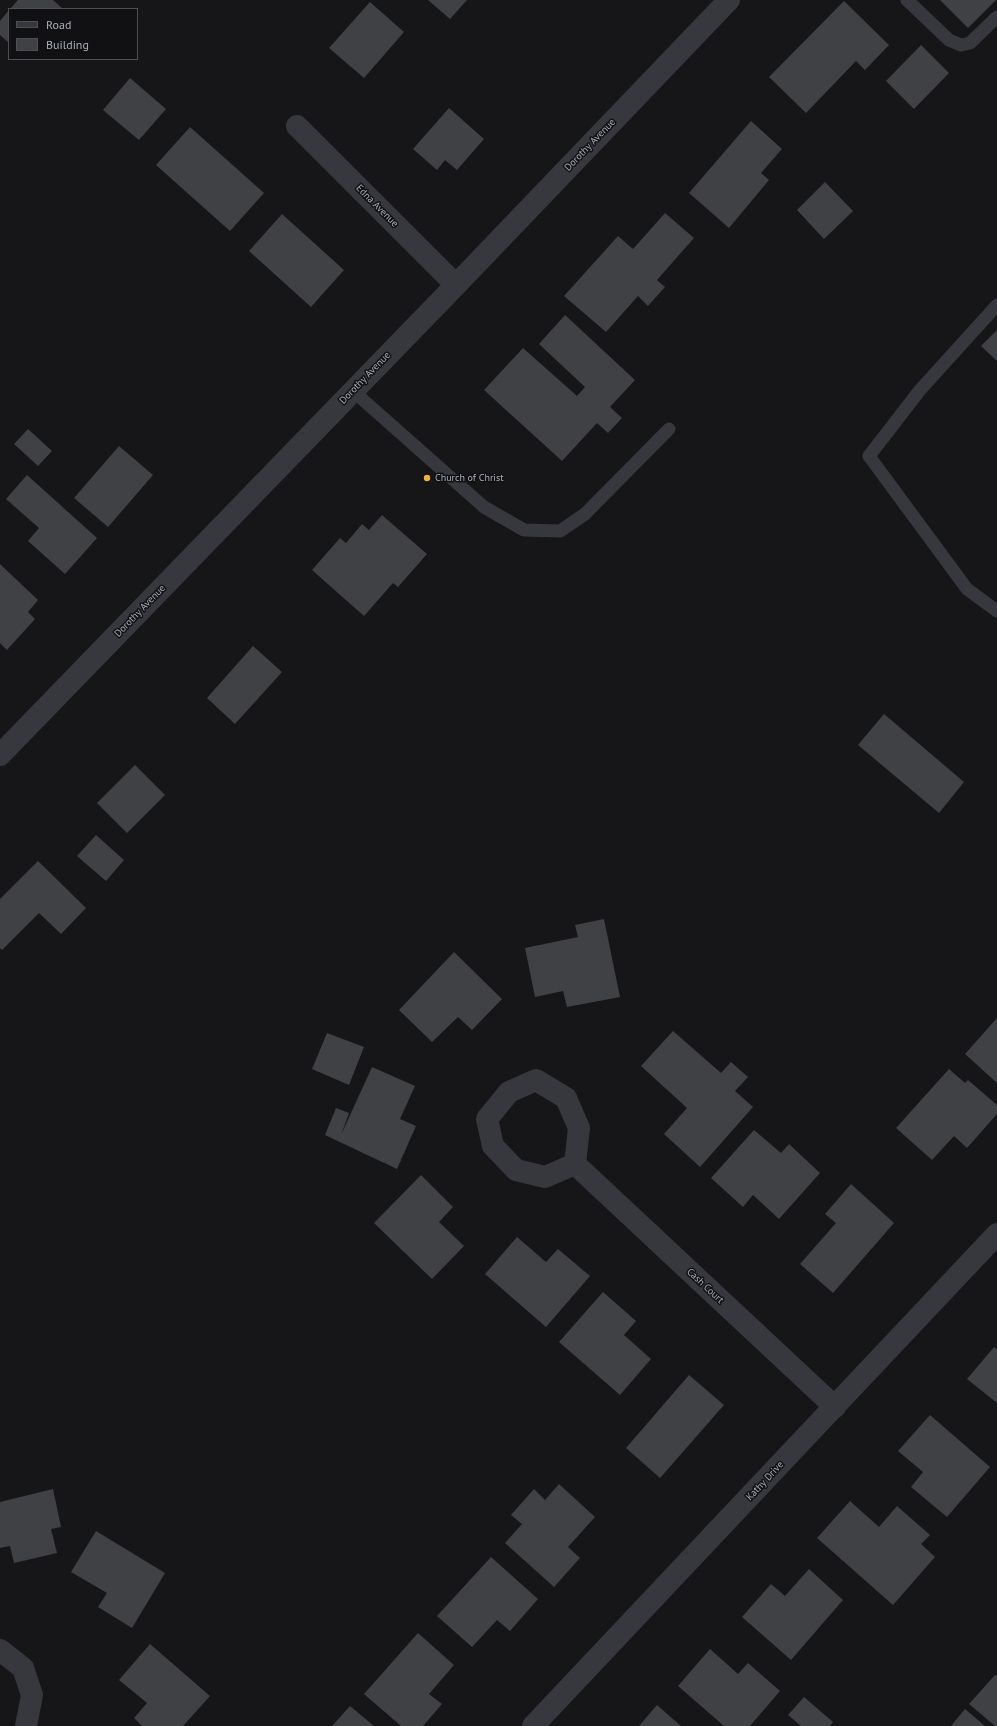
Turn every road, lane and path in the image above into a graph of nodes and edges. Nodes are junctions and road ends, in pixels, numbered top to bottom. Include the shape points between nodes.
1 (729, 0) edge
2 (907, 0) edge
3 (997, 17) edge
4 (297, 126) dead end
5 (456, 285) junction
6 (997, 305) edge
7 (353, 391) junction
8 (669, 429) dead end
9 (997, 611) edge
10 (0, 755) edge
11 (575, 1164) junction
12 (997, 1234) edge
13 (835, 1407) junction
14 (0, 1650) edge
15 (26, 1726) edge
16 (533, 1726) edge

1 - 5 street, Dorothy Avenue
2 - 3 lane via 949,40 961,45 970,43
4 - 5 street, Edna Avenue
5 - 7 street, Dorothy Avenue
6 - 9 lane via 920,390 869,456 967,589
7 - 8 lane via 484,507 524,530 560,531 585,514
7 - 10 street, Dorothy Avenue
11 - 11 street via 579,1128 566,1098 536,1080 509,1092 487,1119 493,1146 516,1170 545,1177
11 - 13 street, Cash Court
12 - 13 street, Kathy Drive
13 - 16 street, Kathy Drive
14 - 15 street via 23,1668 32,1695

